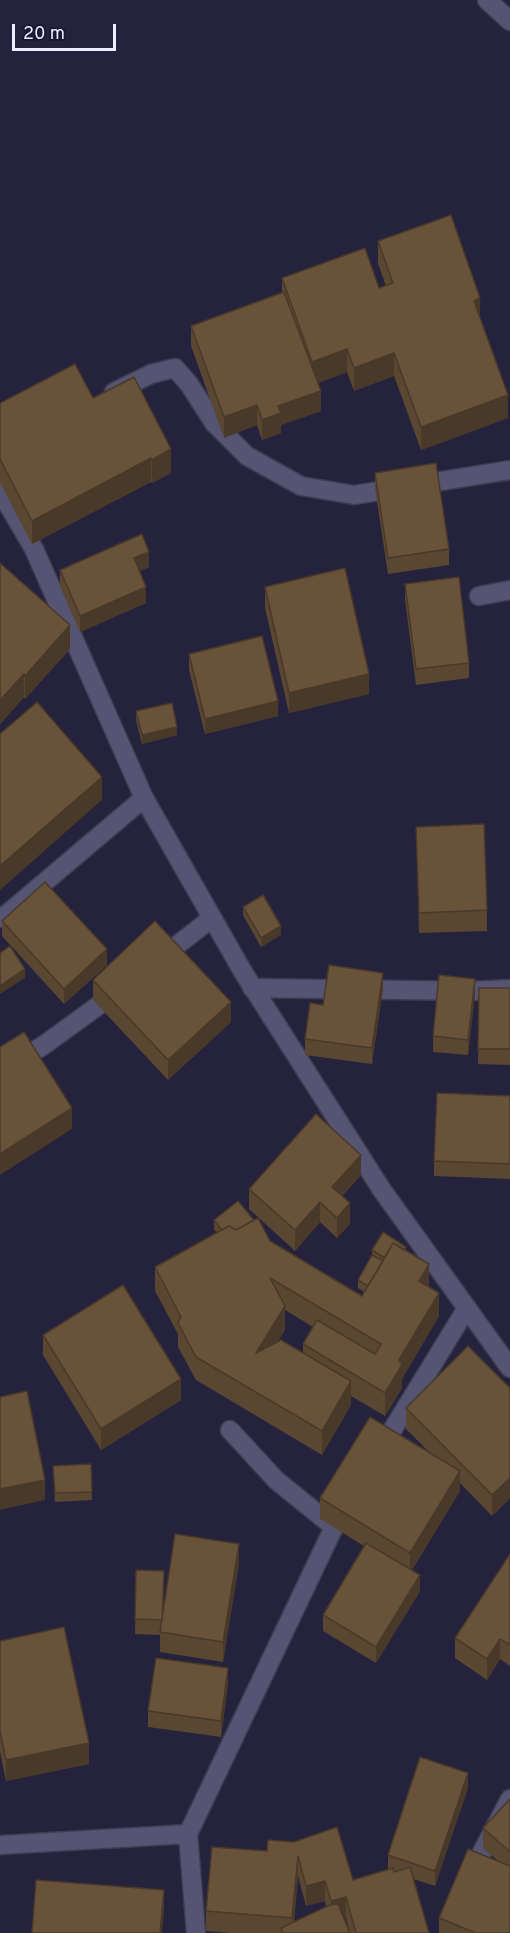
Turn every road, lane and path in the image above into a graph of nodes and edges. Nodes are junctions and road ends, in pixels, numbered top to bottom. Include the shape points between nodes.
1 (487, 0) edge
2 (510, 21) edge
3 (97, 401) edge
4 (510, 470) edge
5 (0, 491) edge
6 (510, 590) edge
7 (479, 596) dead end
8 (144, 798) junction
9 (0, 918) edge
10 (212, 918) junction
11 (252, 988) junction
12 (510, 989) edge
13 (0, 1072) edge
14 (467, 1308) junction
15 (510, 1368) edge
16 (230, 1430) dead end
17 (370, 1467) edge
18 (358, 1487) edge
19 (334, 1527) junction
20 (510, 1799) edge
21 (188, 1834) junction
22 (0, 1845) edge
23 (462, 1890) edge
24 (196, 1933) edge

1 - 2 street
3 - 4 street via 151,374 174,368 214,423 247,456 301,486 354,495
5 - 8 street via 34,549
6 - 7 street
8 - 9 street
8 - 10 street
10 - 11 street
10 - 13 street via 44,1045
11 - 12 street
11 - 14 street via 382,1190
14 - 15 street
14 - 17 street
16 - 19 street via 276,1480
18 - 19 street
19 - 21 street
20 - 23 street
21 - 22 street
21 - 24 street

